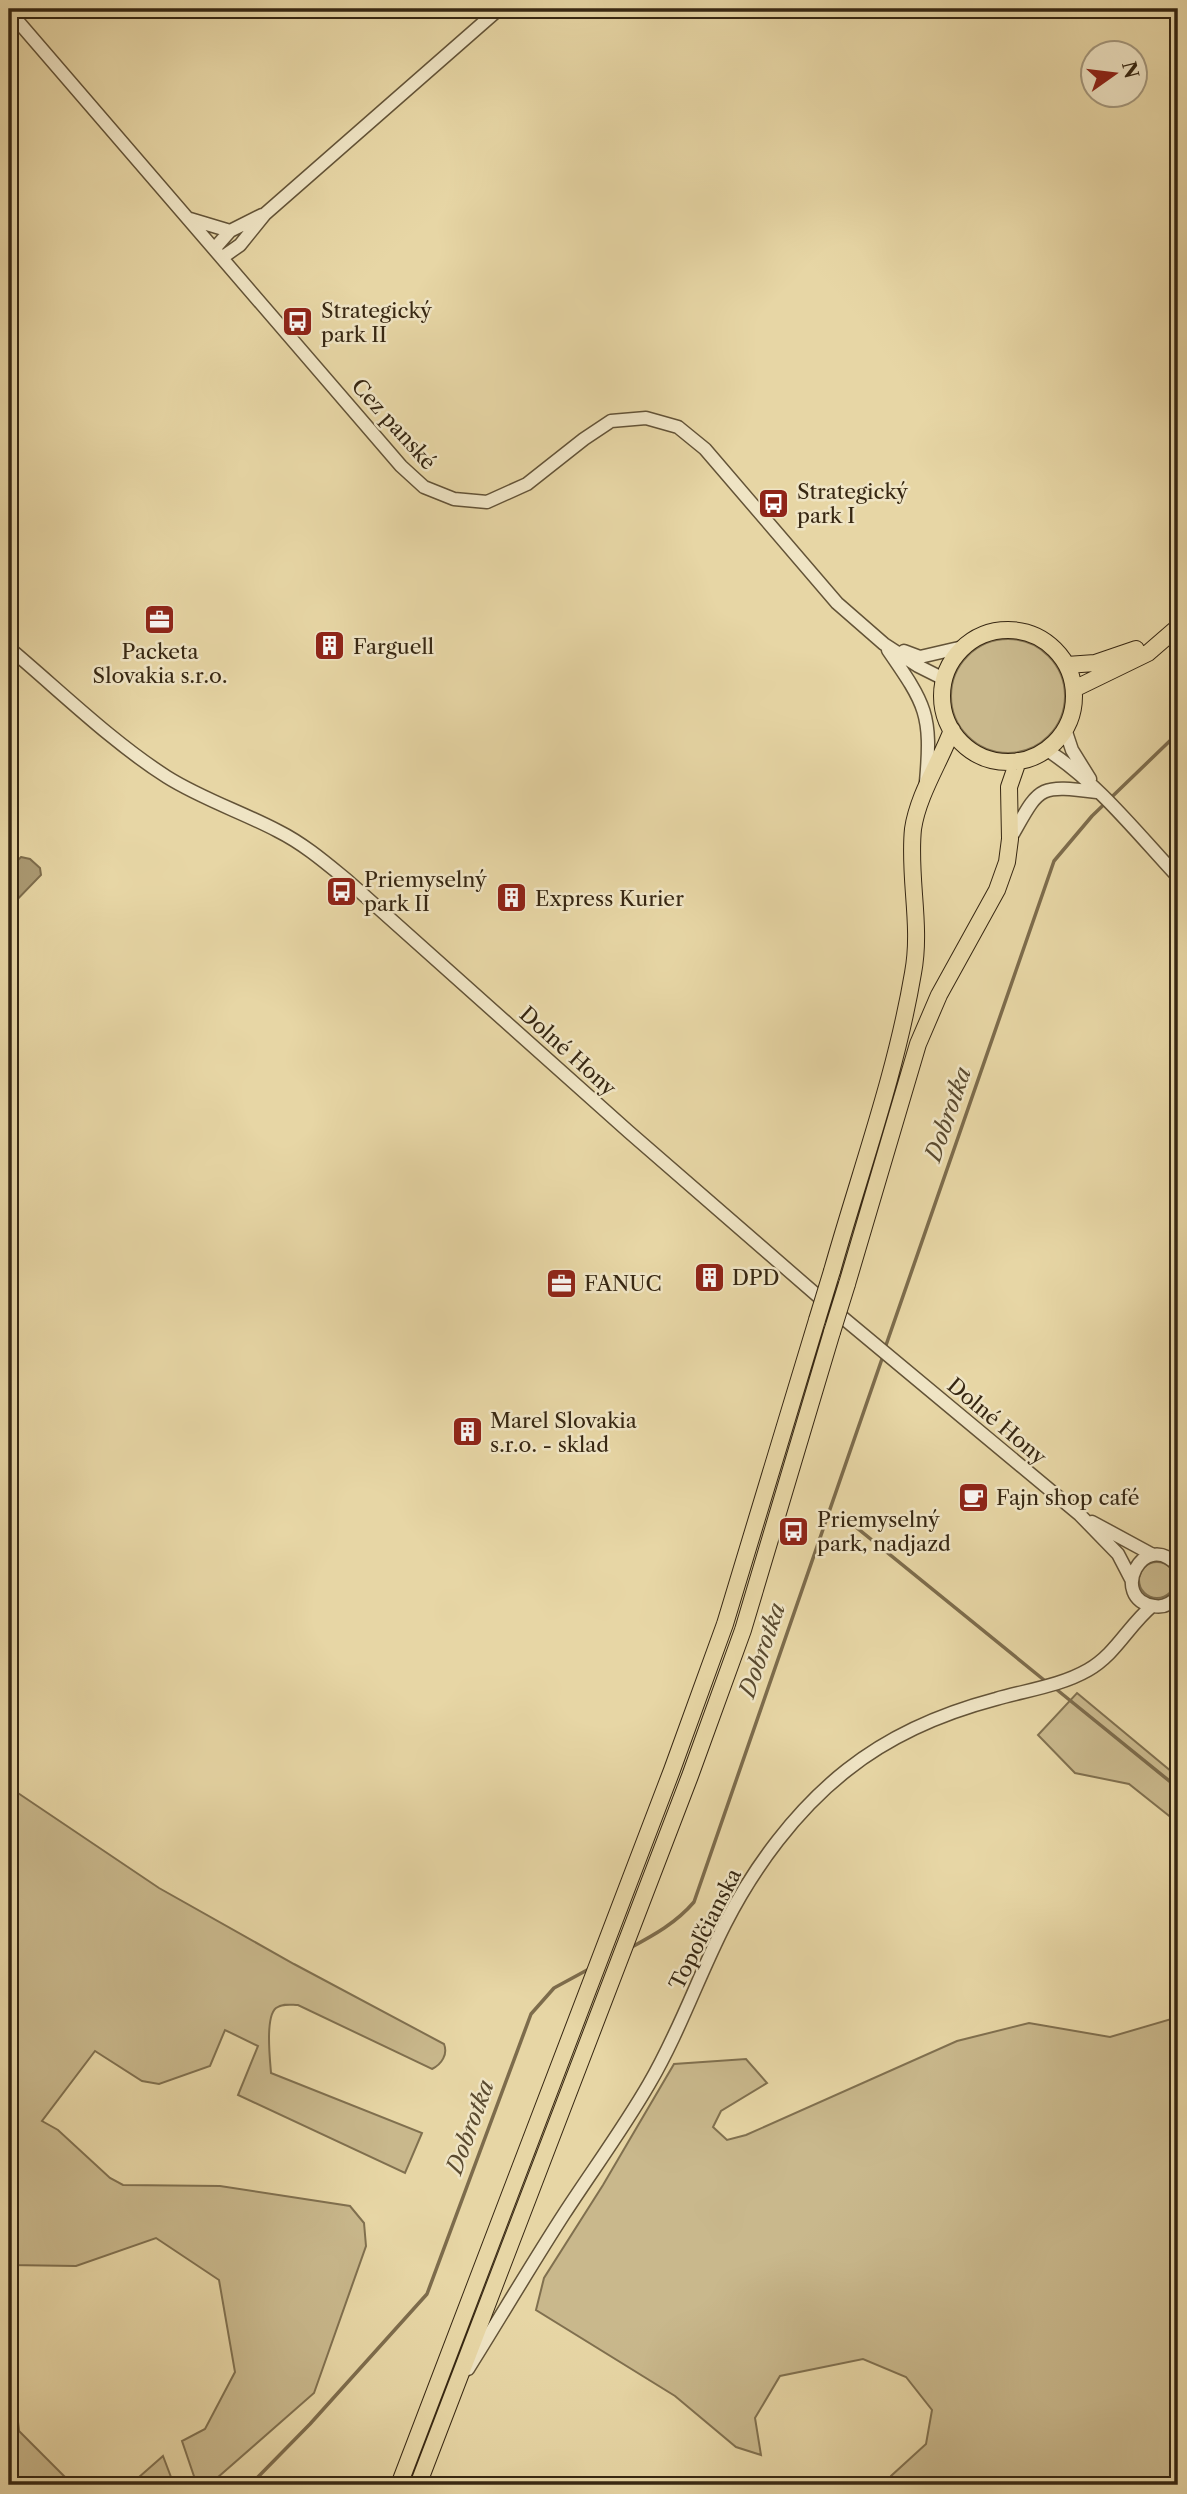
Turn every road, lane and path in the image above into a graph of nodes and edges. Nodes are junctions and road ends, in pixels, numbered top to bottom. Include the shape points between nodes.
1 (499, 9) edge
2 (9, 11) edge
3 (265, 214) junction
4 (189, 218) junction
5 (230, 231) junction
6 (219, 253) junction
7 (1178, 627) edge
8 (1161, 640) junction
9 (884, 644) junction
10 (963, 647) junction
11 (9, 648) edge
12 (1067, 666) junction
13 (944, 678) junction
14 (1074, 689) junction
15 (1065, 729) junction
16 (952, 730) junction
17 (1047, 750) junction
18 (1018, 761) junction
19 (925, 790) junction
20 (1097, 792) junction
21 (1010, 839) junction
22 (1178, 877) edge
23 (1080, 1515) junction
24 (1153, 1555) junction
25 (1176, 1560) edge
26 (1131, 1579) junction
27 (1178, 1596) edge
28 (1152, 1606) junction
29 (456, 2387) junction
30 (399, 2485) edge
31 (418, 2485) edge

1 - 3 street
2 - 4 street, Cez panské
3 - 5 street
3 - 6 street via 240,245
4 - 5 street
4 - 6 street, Cez panské
5 - 6 street
6 - 9 street, Cez panské via 401,466 424,486 454,499 487,502 527,484 611,421 646,418 678,427 705,449 837,603
7 - 8 main road
8 - 12 main road via 1095,663
8 - 14 main road via 1148,653
9 - 10 street via 920,657
9 - 13 street
9 - 19 street via 917,692 926,714
10 - 12 main road via 987,633 1021,631 1052,646
10 - 13 main road
11 - 23 street, Dolné Hony via 139,758 189,789 280,832 348,881 629,1132
12 - 14 main road
13 - 16 main road via 942,696
14 - 15 main road
15 - 17 main road
15 - 20 street
16 - 18 main road via 980,756
16 - 19 main road
17 - 18 main road
17 - 20 street
18 - 21 main road via 1009,788
19 - 30 main road, bridge via 914,827 916,939 904,1024 725,1624
20 - 21 street via 1061,786 1044,790
20 - 22 street
21 - 29 main road, bridge via 997,890 939,995 918,1044 743,1630
23 - 24 street, Dolné Hony
23 - 26 street, Dolné Hony via 1118,1554
24 - 25 street, Dolné Hony
24 - 26 street via 1138,1563
26 - 28 street, Dolné Hony via 1136,1595
27 - 28 street via 1168,1604
28 - 29 street, Topoľčianska via 1109,1656 1086,1671 920,1725 848,1770 793,1824 754,1875 726,1923 643,2093
29 - 31 main road

